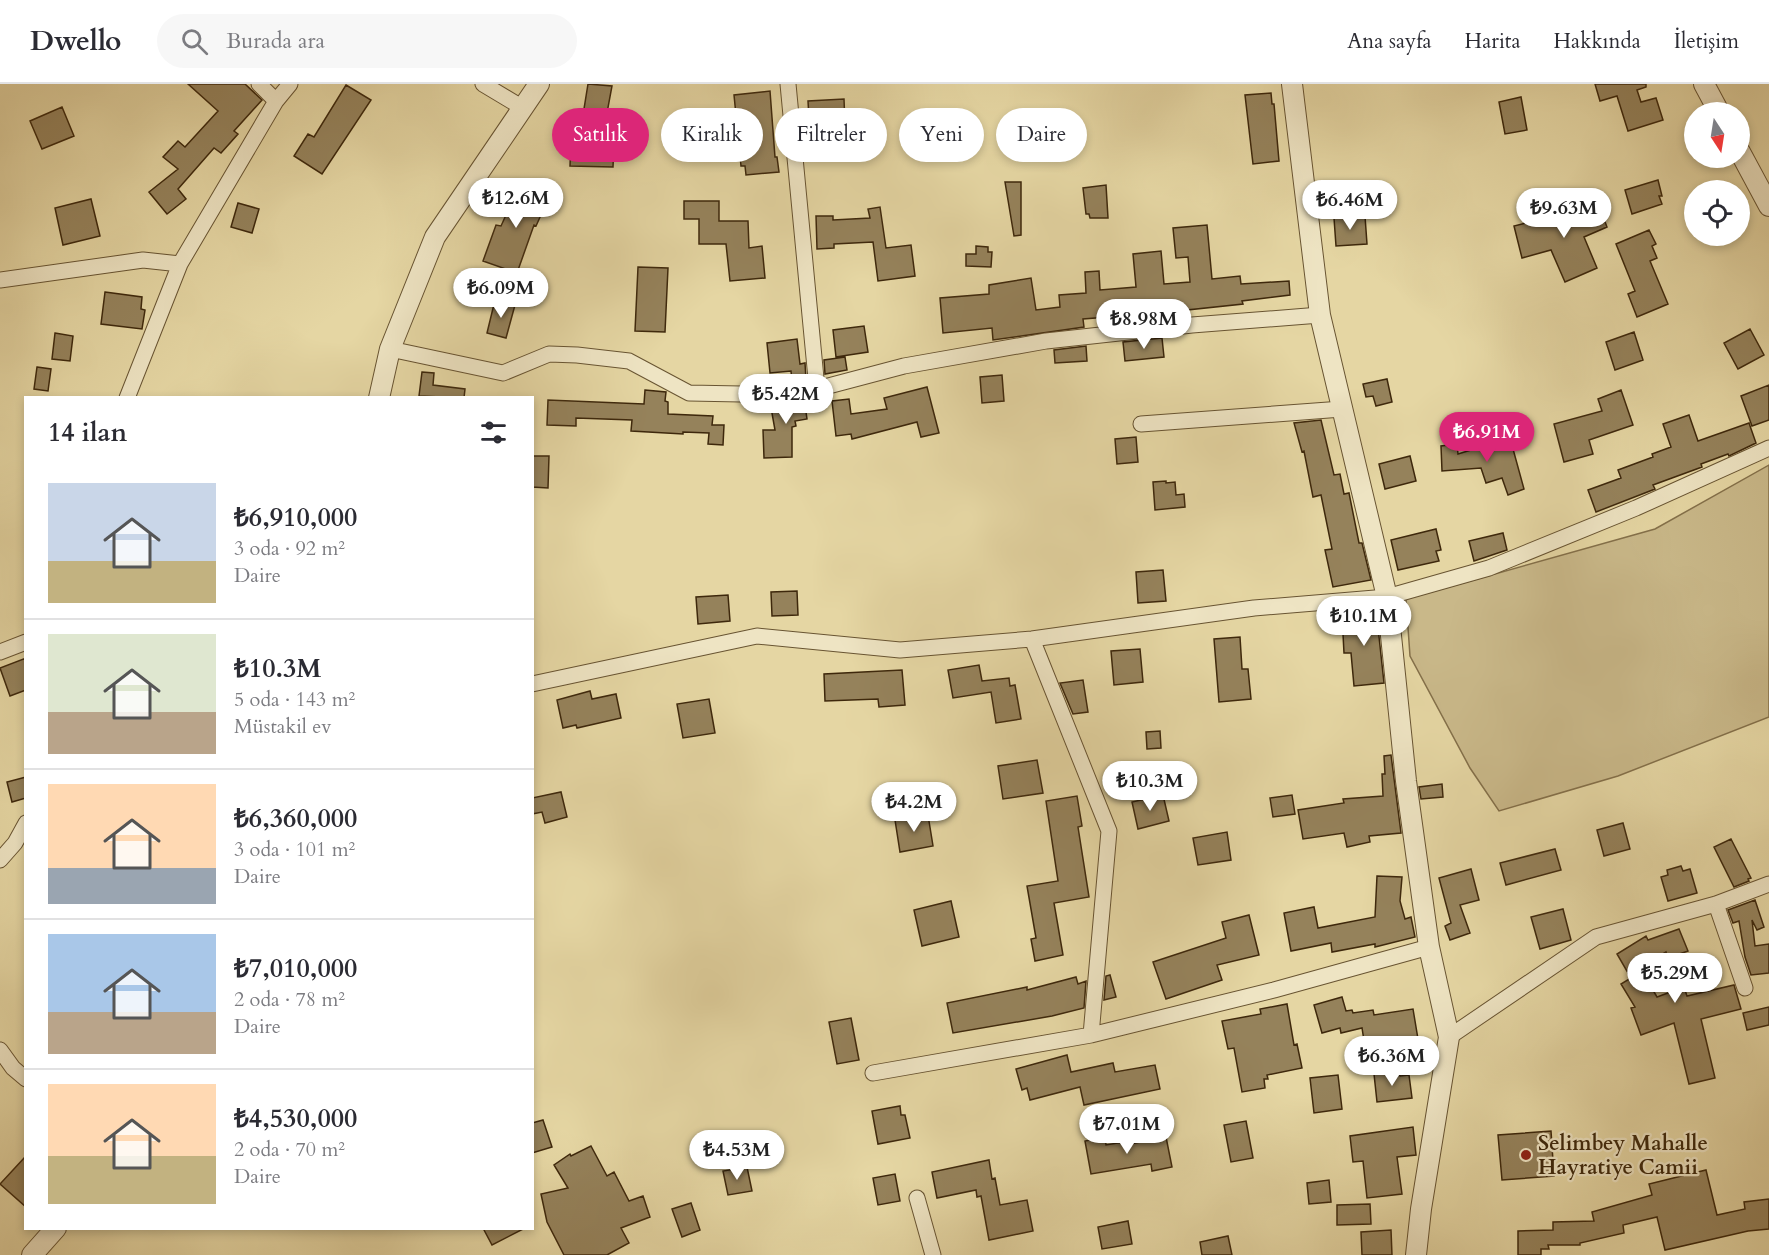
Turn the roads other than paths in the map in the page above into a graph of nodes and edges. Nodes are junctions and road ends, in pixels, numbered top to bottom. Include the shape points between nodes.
1 (260, 84) edge
2 (290, 84) edge
3 (483, 84) edge
4 (539, 84) edge
5 (788, 84) edge
6 (1292, 84) edge
7 (1704, 84) edge
8 (276, 101) junction
9 (1714, 102) edge
10 (523, 108) junction
11 (1749, 168) edge
12 (1769, 206) edge
13 (180, 264) junction
14 (0, 280) edge
15 (1320, 315) junction
16 (390, 348) junction
17 (818, 389) junction
18 (129, 396) edge
19 (378, 396) edge
20 (1342, 409) junction
21 (1141, 424) dead end
22 (1769, 448) edge
23 (1387, 597) junction
24 (1032, 639) junction
25 (24, 643) edge
26 (0, 652) edge
27 (534, 684) edge
28 (24, 827) edge
29 (0, 860) edge
30 (1769, 884) edge
31 (1716, 904) junction
32 (1429, 947) junction
33 (1745, 988) dead end
34 (1091, 1035) junction
35 (1449, 1036) junction
36 (0, 1050) edge
37 (873, 1073) dead end
38 (24, 1077) edge
39 (917, 1198) dead end
40 (54, 1230) edge
41 (32, 1255) edge
42 (933, 1255) edge
43 (1416, 1255) edge

1 - 8 street
2 - 8 street
3 - 10 street
4 - 10 street
5 - 17 street
6 - 15 street
7 - 9 street
8 - 13 street
10 - 16 street via 435,237
11 - 12 street
13 - 14 street via 143,260
13 - 18 street
15 - 17 street via 1046,341 904,366
15 - 20 street
16 - 17 street via 503,374 549,354 629,361 689,393
16 - 19 street
20 - 21 street
20 - 23 street
22 - 23 street via 1489,568
23 - 24 street via 1254,608
23 - 32 street via 1406,781
24 - 27 street via 900,650 757,636
24 - 34 street via 1108,831
25 - 26 street
28 - 29 street
30 - 31 street
31 - 33 street
31 - 35 street via 1596,937
32 - 34 street
32 - 35 street
34 - 37 street
35 - 43 street
36 - 38 street
39 - 42 street
40 - 41 street

